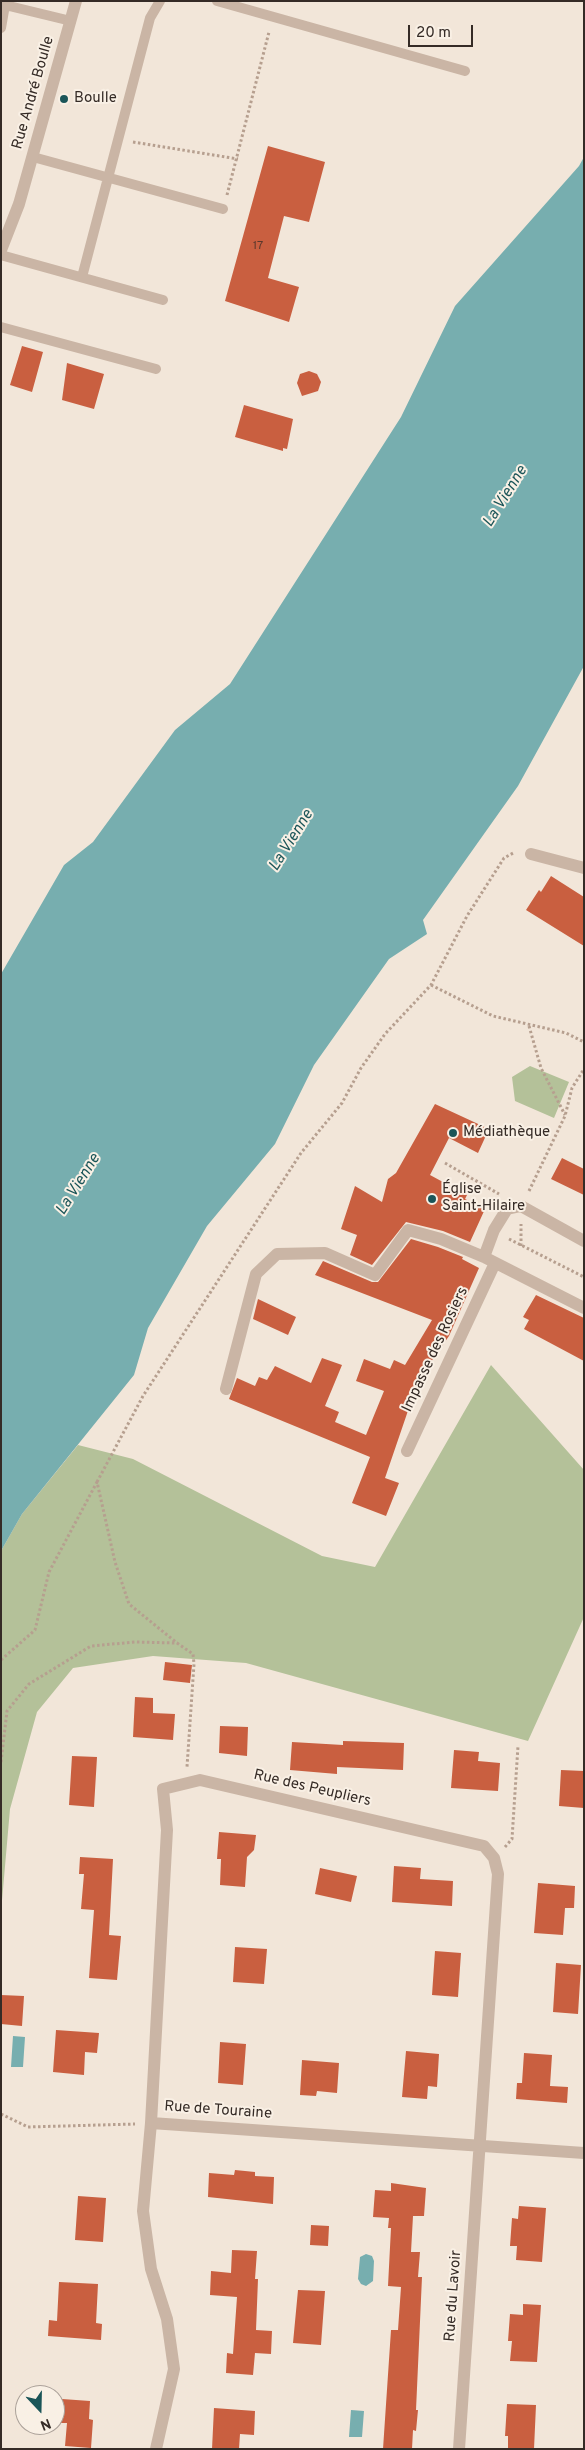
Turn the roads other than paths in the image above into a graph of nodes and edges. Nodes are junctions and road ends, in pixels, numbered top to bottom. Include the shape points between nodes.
1 (76, 1) edge
2 (160, 1) edge
3 (217, 1) edge
4 (5, 3) edge
5 (71, 21) junction
6 (1, 28) edge
7 (465, 71) dead end
8 (33, 157) junction
9 (108, 177) junction
10 (223, 209) road end
11 (1, 250) edge
12 (1, 255) edge
13 (82, 277) junction
14 (163, 300) dead end
15 (1, 327) edge
16 (156, 370) dead end
17 (531, 854) road end
18 (584, 868) edge
19 (584, 1242) edge
20 (489, 1260) junction
21 (584, 1308) edge
22 (226, 1389) dead end
23 (407, 1451) dead end
24 (151, 2123) junction
25 (481, 2146) junction
26 (584, 2153) edge
27 (156, 2449) edge
28 (459, 2449) edge

1 - 5 street, Rue André Boulle
2 - 9 lane via 150,18
3 - 7 lane
4 - 5 lane
4 - 6 lane
5 - 8 street, Rue André Boulle
8 - 9 lane
8 - 11 street, Rue André Boulle
9 - 10 lane
9 - 13 lane
12 - 13 lane
13 - 14 lane
15 - 16 lane
17 - 18 street
19 - 20 street, Impasse des Rosiers via 521,1206 507,1209 494,1230
20 - 21 street
20 - 22 street via 441,1239 408,1230 375,1276 325,1254 276,1254 256,1274
20 - 23 street, Impasse des Rosiers
24 - 25 street, Rue de Touraine
24 - 25 street, Rue des Peupliers via 167,1830 163,1789 200,1780 484,1846 494,1858 498,1874
24 - 27 street, Rue de Touraine via 143,2211 151,2269 167,2319 174,2369
25 - 26 street, Rue de Touraine
25 - 28 street, Rue du Lavoir

